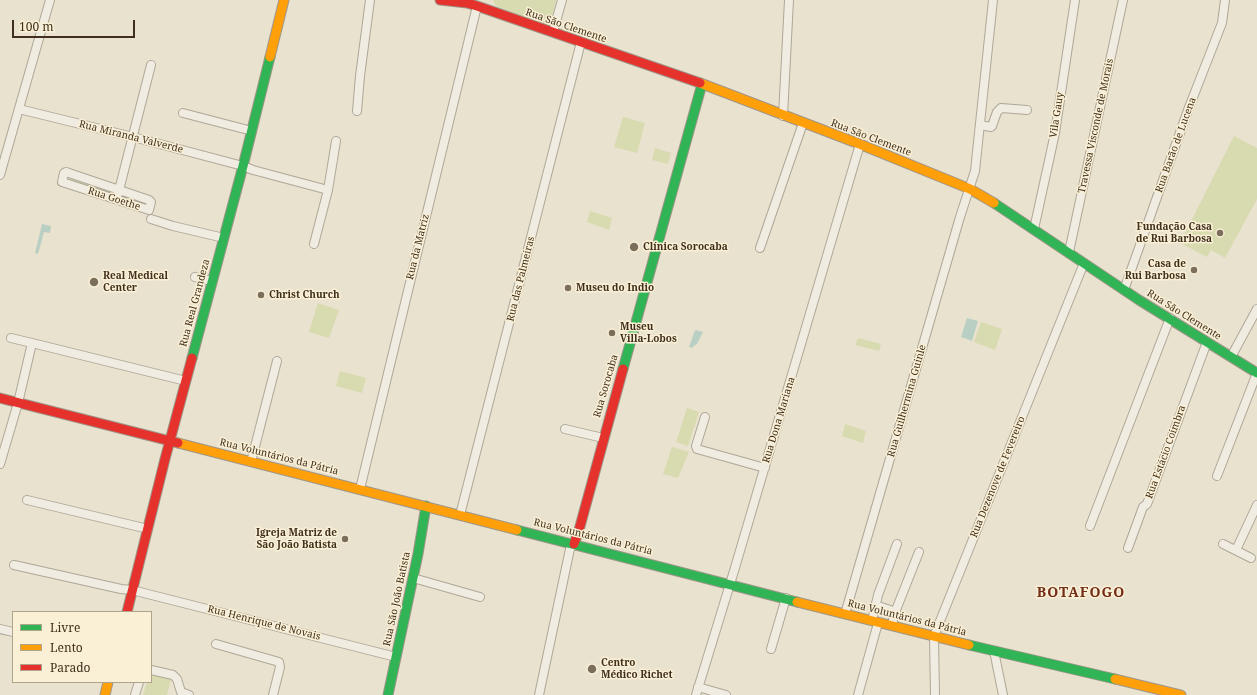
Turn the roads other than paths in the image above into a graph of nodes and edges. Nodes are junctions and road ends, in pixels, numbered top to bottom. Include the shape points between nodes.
1 (50, 0) edge
2 (284, 0) edge
3 (370, 0) edge
4 (440, 0) edge
5 (562, 0) edge
6 (789, 0) edge
7 (993, 0) edge
8 (1075, 0) edge
9 (1123, 0) edge
10 (1225, 0) edge
11 (483, 5) junction
12 (553, 32) junction
13 (581, 42) junction
14 (151, 65) dead end
15 (702, 84) junction
16 (19, 109) junction
17 (1027, 110) dead end
18 (357, 111) dead end
19 (183, 113) dead end
20 (784, 116) junction
21 (803, 123) junction
22 (980, 125) junction
23 (252, 131) junction
24 (133, 137) junction
25 (336, 141) dead end
26 (860, 144) junction
27 (243, 166) junction
28 (0, 175) edge
29 (970, 189) junction
30 (119, 190) junction
31 (328, 190) junction
32 (116, 200) junction
33 (151, 218) dead end
34 (1034, 229) junction
35 (224, 238) junction
36 (314, 244) dead end
37 (760, 248) dead end
38 (1068, 252) junction
39 (1084, 263) junction
40 (195, 277) dead end
41 (212, 281) junction
42 (1124, 290) junction
43 (1257, 309) edge
44 (1170, 318) junction
45 (11, 338) dead end
46 (1207, 342) junction
47 (32, 343) junction
48 (1231, 357) junction
49 (277, 361) dead end
50 (1257, 373) edge
51 (186, 381) junction
52 (0, 398) edge
53 (18, 403) junction
54 (706, 417) dead end
55 (565, 429) dead end
56 (603, 438) junction
57 (170, 441) junction
58 (251, 462) junction
59 (0, 464) edge
60 (765, 468) junction
61 (1217, 476) dead end
62 (360, 489) junction
63 (27, 500) dead end
64 (426, 506) junction
65 (1257, 506) edge
66 (460, 515) junction
67 (1090, 526) dead end
68 (148, 529) junction
69 (574, 544) junction
70 (897, 544) dead end
71 (1223, 544) dead end
72 (1128, 548) dead end
73 (1236, 550) junction
74 (919, 552) dead end
75 (1251, 558) dead end
76 (14, 565) dead end
77 (413, 578) junction
78 (730, 584) junction
79 (132, 590) junction
80 (480, 597) dead end
81 (786, 598) junction
82 (875, 605) junction
83 (127, 611) edge
84 (896, 612) junction
85 (845, 614) junction
86 (875, 622) junction
87 (892, 626) junction
88 (0, 629) edge
89 (12, 632) edge
90 (934, 636) junction
91 (216, 644) dead end
92 (771, 649) dead end
93 (994, 651) junction
94 (396, 656) junction
95 (152, 670) edge
96 (108, 683) edge
97 (139, 683) edge
98 (697, 691) edge
99 (105, 695) edge
100 (135, 695) edge
101 (189, 695) edge
102 (273, 695) edge
103 (388, 695) edge
104 (539, 695) edge
105 (726, 695) edge
106 (858, 695) edge
107 (935, 695) edge
108 (1003, 695) edge
109 (1181, 695) edge

1 - 16 street
2 - 23 main road, Rua Real Grandeza
3 - 18 street
4 - 11 main road, Rua São Clemente
5 - 12 street
6 - 20 street
7 - 22 street, Rua Guilhermina Guinle
8 - 34 street, Vila Gauy via 1055,133
9 - 38 street, Travessa Visconde de Morais
10 - 42 street, Rua Barão de Lucena via 1222,23
11 - 12 main road, Rua São Clemente via 511,19
11 - 62 street, Rua da Matriz
12 - 13 main road, Rua São Clemente
13 - 15 main road, Rua São Clemente
13 - 66 street, Rua das Palmeiras
14 - 24 street
15 - 20 main road, Rua São Clemente
15 - 56 main road, Rua Sorocaba
16 - 24 street, Rua Miranda Valverde
16 - 28 street
17 - 22 street via 1001,108 991,127
19 - 23 street
20 - 21 main road, Rua São Clemente
21 - 26 main road, Rua São Clemente
21 - 37 street
22 - 29 street, Rua Guilhermina Guinle via 975,171
23 - 27 main road, Rua Real Grandeza
24 - 27 street, Rua Miranda Valverde
24 - 30 street
25 - 31 street
26 - 29 main road, Rua São Clemente
26 - 60 street, Rua Dona Mariana
27 - 31 street, Rua Miranda Valverde
27 - 35 main road, Rua Real Grandeza
29 - 34 main road, Rua São Clemente
29 - 85 street, Rua Guilhermina Guinle
30 - 32 street
30 - 32 street, Rua Goethe via 151,202 148,210
30 - 32 street, Rua Goethe via 64,173 62,182
31 - 36 street
33 - 35 street
34 - 38 main road, Rua São Clemente
35 - 41 main road, Rua Real Grandeza
38 - 39 main road, Rua São Clemente
39 - 42 main road, Rua São Clemente
39 - 90 street, Rua Dezenove de Fevereiro
40 - 41 street
41 - 51 main road, Rua Real Grandeza
42 - 44 main road, Rua São Clemente
43 - 48 street
44 - 46 main road, Rua São Clemente
44 - 67 street
45 - 47 street
46 - 48 main road, Rua São Clemente
46 - 72 street, Rua Estácio Coimbra
47 - 51 street
47 - 53 street
48 - 50 main road, Rua São Clemente
49 - 58 street
50 - 61 street
51 - 57 main road, Rua Real Grandeza
52 - 53 main road, Rua Voluntários da Pátria
53 - 57 main road, Rua Voluntários da Pátria
53 - 59 street
54 - 60 street via 697,449
55 - 56 street
56 - 69 main road, Rua Sorocaba
57 - 58 main road, Rua Voluntários da Pátria
57 - 68 main road, Rua Real Grandeza
58 - 62 main road, Rua Voluntários da Pátria
60 - 78 street, Rua Dona Mariana
62 - 64 main road, Rua Voluntários da Pátria
63 - 68 street
64 - 66 main road, Rua Voluntários da Pátria
64 - 77 main road, Rua São João Batista
65 - 73 street
66 - 69 main road, Rua Voluntários da Pátria
68 - 79 main road, Rua Real Grandeza
69 - 78 main road, Rua Voluntários da Pátria
69 - 104 street, Rua Sorocaba via 570,549
70 - 82 street
71 - 73 street
73 - 75 street
74 - 84 street
76 - 79 street, Rua Henrique de Novais
77 - 80 street
77 - 94 main road, Rua São João Batista
78 - 81 main road, Rua Voluntários da Pátria
78 - 98 street, Rua Dona Mariana
79 - 83 main road, Rua Real Grandeza
79 - 94 street, Rua Henrique de Novais
81 - 85 main road, Rua Voluntários da Pátria
81 - 92 street
82 - 84 street
82 - 86 street
84 - 87 street
85 - 86 main road, Rua Voluntários da Pátria
86 - 87 main road, Rua Voluntários da Pátria
86 - 106 street
87 - 90 main road, Rua Voluntários da Pátria
88 - 89 street
90 - 93 main road, Rua Voluntários da Pátria
90 - 107 street, Rua Dezenove de Fevereiro
91 - 102 street via 279,662
93 - 108 street
93 - 109 main road, Rua Voluntários da Pátria
94 - 103 main road, Rua São João Batista
95 - 101 street via 173,675 181,692
96 - 99 main road
97 - 100 street
98 - 105 street

